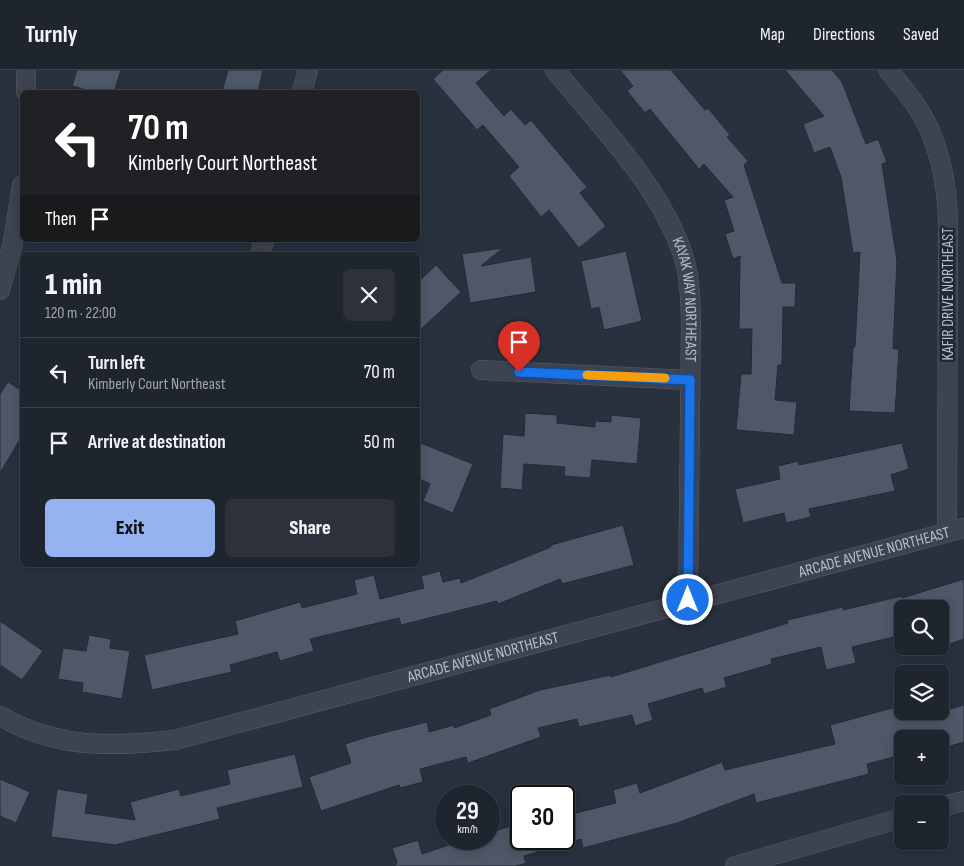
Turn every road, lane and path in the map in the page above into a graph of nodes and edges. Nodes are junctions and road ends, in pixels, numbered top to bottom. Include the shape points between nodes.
1 (26, 70) edge
2 (308, 70) edge
3 (555, 70) edge
4 (888, 70) edge
5 (26, 90) edge
6 (303, 90) edge
7 (20, 197) edge
8 (0, 290) edge
9 (481, 370) dead end
10 (690, 380) junction
11 (955, 530) edge
12 (688, 600) junction
13 (0, 716) edge
14 (964, 801) edge
15 (949, 805) edge
16 (894, 820) edge
17 (735, 866) edge

1 - 5 street
2 - 6 street
3 - 10 street, KAYAK WAY NORTHEAST via 637,172 666,216 684,257 690,283
4 - 11 street, KAFIR DRIVE NORTHEAST via 916,105 927,126 946,181
7 - 8 street via 12,247
9 - 10 street
10 - 12 street, KAYAK WAY NORTHEAST
11 - 12 street, ARCADE AVENUE NORTHEAST
12 - 13 street, ARCADE AVENUE NORTHEAST via 175,740 92,746 54,738
14 - 15 street
16 - 17 street

